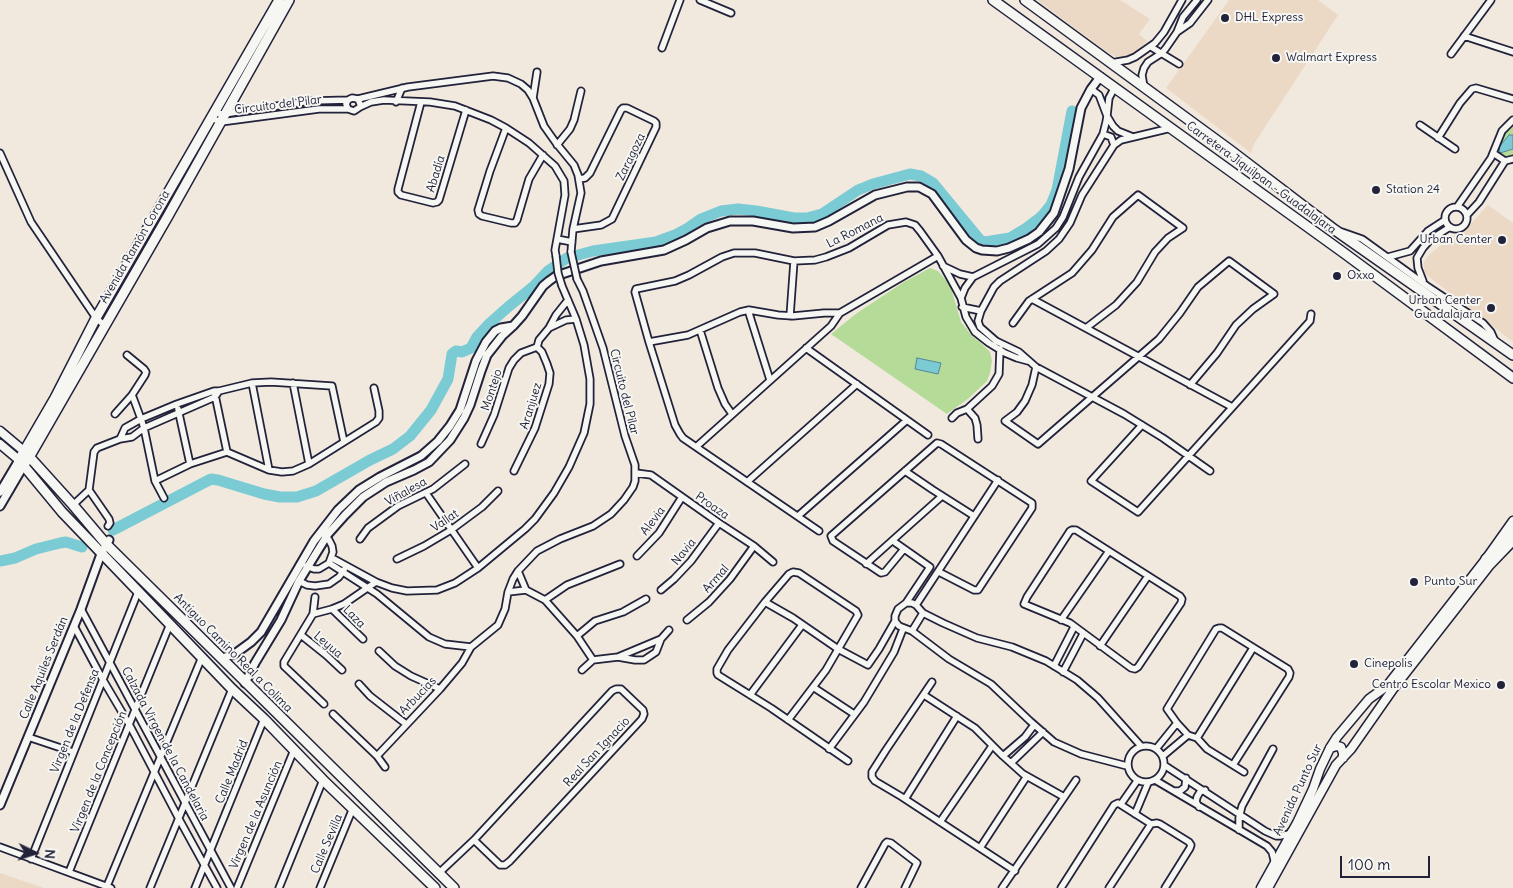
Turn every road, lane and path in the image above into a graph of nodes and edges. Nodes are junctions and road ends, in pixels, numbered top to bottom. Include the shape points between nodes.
1 (279, 0) edge
2 (289, 0) edge
3 (680, 0) edge
4 (700, 0) edge
5 (993, 0) edge
6 (1025, 0) edge
7 (1182, 0) edge
8 (1197, 0) edge
9 (1208, 0) edge
10 (1492, 0) edge
11 (731, 13) dead end
12 (1177, 32) junction
13 (1464, 36) junction
14 (1151, 46) junction
15 (662, 48) dead end
16 (1512, 50) edge
17 (1162, 53) junction
18 (1451, 54) dead end
19 (1111, 63) junction
20 (1179, 64) dead end
21 (537, 72) dead end
22 (1100, 77) junction
23 (1115, 87) junction
24 (1144, 87) junction
25 (402, 88) junction
26 (1091, 89) junction
27 (581, 91) dead end
28 (533, 98) junction
29 (358, 99) junction
30 (1513, 99) edge
31 (348, 100) junction
32 (396, 102) junction
33 (421, 102) junction
34 (360, 107) junction
35 (348, 109) junction
36 (466, 110) junction
37 (212, 116) junction
38 (1107, 116) junction
39 (223, 118) junction
40 (1513, 120) edge
41 (1420, 125) dead end
42 (506, 128) junction
43 (1171, 128) junction
44 (1103, 134) junction
45 (1134, 137) junction
46 (1438, 138) junction
47 (557, 145) junction
48 (1114, 145) junction
49 (1455, 149) dead end
50 (0, 153) edge
51 (1493, 153) junction
52 (542, 155) junction
53 (1513, 159) edge
54 (1505, 161) junction
55 (5, 164) junction
56 (0, 170) edge
57 (579, 179) junction
58 (1457, 207) junction
59 (1467, 215) junction
60 (1445, 220) junction
61 (1450, 227) junction
62 (573, 229) junction
63 (1335, 230) junction
64 (1428, 230) junction
65 (1433, 237) junction
66 (557, 239) junction
67 (572, 242) junction
68 (938, 256) junction
69 (1388, 257) junction
70 (794, 261) junction
71 (998, 265) junction
72 (942, 266) junction
73 (1005, 276) junction
74 (974, 277) junction
75 (1424, 283) junction
76 (1274, 294) junction
77 (1281, 294) dead end
78 (961, 298) junction
79 (1032, 299) junction
80 (568, 300) junction
81 (962, 307) junction
82 (748, 310) junction
83 (981, 311) junction
84 (840, 313) junction
85 (1311, 314) dead end
86 (790, 316) junction
87 (96, 318) junction
88 (576, 319) junction
89 (1012, 323) dead end
90 (104, 325) junction
91 (549, 328) junction
92 (1086, 328) junction
93 (978, 329) junction
94 (700, 330) junction
95 (649, 342) junction
96 (1000, 343) junction
97 (1496, 343) junction
98 (537, 347) junction
99 (806, 348) junction
100 (1000, 350) junction
101 (127, 355) dead end
102 (1513, 355) edge
103 (1139, 357) junction
104 (1028, 361) junction
105 (1036, 367) junction
106 (1513, 378) edge
107 (770, 380) junction
108 (252, 383) junction
109 (294, 383) junction
110 (857, 384) junction
111 (1190, 385) junction
112 (374, 388) dead end
113 (216, 393) junction
114 (132, 395) junction
115 (1093, 397) junction
116 (177, 404) junction
117 (1232, 408) junction
118 (967, 409) junction
119 (179, 412) junction
120 (116, 414) dead end
121 (732, 414) junction
122 (952, 418) dead end
123 (141, 420) junction
124 (907, 420) junction
125 (1142, 425) junction
126 (144, 428) junction
127 (0, 431) edge
128 (928, 435) dead end
129 (120, 439) junction
130 (978, 439) dead end
131 (344, 442) junction
132 (0, 444) edge
133 (481, 444) dead end
134 (696, 447) junction
135 (227, 452) junction
136 (27, 454) junction
137 (1188, 456) junction
138 (22, 463) junction
139 (190, 464) junction
140 (309, 464) junction
141 (465, 464) dead end
142 (269, 470) junction
143 (514, 471) dead end
144 (905, 471) junction
145 (1210, 471) dead end
146 (636, 472) junction
147 (998, 480) junction
148 (155, 481) junction
149 (747, 482) junction
150 (89, 490) junction
151 (498, 491) dead end
152 (0, 492) edge
153 (426, 493) junction
154 (942, 496) junction
155 (682, 497) junction
156 (164, 498) dead end
157 (74, 505) junction
158 (0, 506) edge
159 (798, 516) junction
160 (974, 516) junction
161 (1513, 521) edge
162 (719, 523) junction
163 (108, 526) dead end
164 (451, 530) junction
165 (820, 531) dead end
166 (1513, 531) edge
167 (323, 535) junction
168 (360, 539) dead end
169 (893, 541) junction
170 (1513, 541) edge
171 (107, 542) junction
172 (754, 546) junction
173 (904, 549) junction
174 (1109, 551) junction
175 (102, 554) junction
176 (637, 556) dead end
177 (397, 559) dead end
178 (1486, 559) junction
179 (330, 560) junction
180 (773, 562) dead end
181 (620, 564) dead end
182 (866, 564) junction
183 (305, 566) junction
184 (478, 568) junction
185 (344, 569) junction
186 (518, 571) junction
187 (939, 572) junction
188 (1148, 576) junction
189 (299, 581) junction
190 (376, 582) junction
191 (368, 588) junction
192 (526, 590) junction
193 (661, 590) dead end
194 (138, 592) junction
195 (508, 592) junction
196 (315, 597) dead end
197 (646, 599) dead end
198 (545, 600) junction
199 (765, 602) junction
200 (906, 603) junction
201 (916, 606) junction
202 (276, 607) junction
203 (81, 609) junction
204 (332, 609) junction
205 (285, 611) junction
206 (923, 613) junction
207 (313, 614) junction
208 (687, 620) dead end
209 (1061, 620) junction
210 (895, 621) junction
211 (170, 624) junction
212 (802, 624) junction
213 (74, 626) junction
214 (1074, 627) junction
215 (904, 629) junction
216 (669, 630) dead end
217 (912, 631) junction
218 (1083, 634) junction
219 (301, 635) junction
220 (577, 636) junction
221 (363, 639) dead end
222 (661, 639) junction
223 (1100, 646) junction
224 (471, 647) junction
225 (1253, 648) junction
226 (838, 649) junction
227 (379, 651) dead end
228 (202, 656) junction
229 (618, 657) junction
230 (223, 658) junction
231 (593, 660) junction
232 (110, 664) junction
233 (1054, 666) junction
234 (342, 670) dead end
235 (582, 670) dead end
236 (1063, 672) junction
237 (103, 680) junction
238 (932, 682) dead end
239 (245, 683) junction
240 (359, 684) dead end
241 (813, 686) junction
242 (440, 689) junction
243 (232, 690) junction
244 (750, 695) junction
245 (924, 695) junction
246 (324, 704) dead end
247 (135, 711) junction
248 (333, 714) dead end
249 (854, 714) junction
250 (957, 716) junction
251 (264, 719) junction
252 (788, 720) junction
253 (1177, 723) junction
254 (129, 724) junction
255 (406, 724) junction
256 (1034, 725) junction
257 (1345, 728) junction
258 (1042, 732) junction
259 (1360, 734) junction
260 (1188, 735) junction
261 (28, 737) junction
262 (1197, 738) junction
263 (992, 746) junction
264 (1141, 746) junction
265 (829, 748) junction
266 (1330, 748) junction
267 (1156, 749) junction
268 (1273, 749) dead end
269 (294, 750) junction
270 (73, 752) junction
271 (160, 756) junction
272 (377, 756) junction
273 (1003, 756) junction
274 (1163, 756) junction
275 (1343, 758) junction
276 (848, 761) dead end
277 (1011, 763) junction
278 (1164, 765) junction
279 (1234, 765) junction
280 (1127, 766) junction
281 (385, 767) dead end
282 (154, 771) junction
283 (1244, 772) dead end
284 (1027, 776) junction
285 (1186, 778) junction
286 (323, 780) junction
287 (1076, 780) dead end
288 (1137, 780) junction
289 (1155, 780) junction
290 (1148, 782) junction
291 (1205, 790) junction
292 (1173, 791) junction
293 (1064, 797) junction
294 (905, 799) junction
295 (185, 804) junction
296 (1122, 804) junction
297 (0, 806) edge
298 (1199, 807) junction
299 (353, 808) junction
300 (1135, 814) junction
301 (1240, 814) junction
302 (179, 819) junction
303 (940, 822) junction
304 (1297, 823) junction
305 (1151, 824) junction
306 (1239, 830) junction
307 (474, 840) junction
308 (0, 847) edge
309 (980, 848) junction
310 (211, 850) junction
311 (31, 858) junction
312 (1275, 864) junction
313 (204, 866) junction
314 (1014, 871) junction
315 (69, 872) junction
316 (439, 873) junction
317 (109, 887) edge
318 (150, 888) edge
319 (195, 888) edge
320 (217, 888) edge
321 (231, 888) edge
322 (237, 888) edge
323 (279, 888) edge
324 (320, 888) edge
325 (435, 888) edge
326 (454, 888) edge
327 (861, 888) edge
328 (905, 888) edge
329 (1002, 888) edge
330 (1061, 888) edge
331 (1109, 888) edge
332 (1165, 888) edge
333 (1261, 888) edge
334 (1268, 888) edge

1 - 37 main road, Avenida Ramón Corona
2 - 39 main road, Avenida Ramón Corona
3 - 15 street
4 - 11 street
5 - 22 main road, Carretera Jiquilpan - Guadalajara
6 - 19 main road, Carretera Jiquilpan - Guadalajara
7 - 14 street via 1164,32
8 - 12 street via 1183,17
9 - 12 street via 1190,23
10 - 13 street
12 - 17 street
13 - 16 street
13 - 18 street
14 - 17 street
14 - 19 street via 1128,60
17 - 20 street
17 - 24 street via 1144,68
19 - 24 main road, Carretera Jiquilpan - Guadalajara
21 - 28 street
22 - 23 main road, Carretera Jiquilpan - Guadalajara
22 - 26 street
23 - 38 street via 1109,98
23 - 43 main road, Carretera Jiquilpan - Guadalajara
24 - 63 main road, Carretera Jiquilpan - Guadalajara
25 - 28 street, Circuito del Pilar via 493,76 515,81
25 - 29 street, Circuito del Pilar
25 - 32 street
26 - 38 street via 1098,95
26 - 167 street via 1081,108 1069,169 1054,213 1039,232 1020,243 997,251 976,248 928,191 913,186 874,195 815,227 793,228 753,220 730,221 707,228 657,252 618,257 556,276 543,286 514,326 487,354 467,412 445,446 422,466 386,482 363,498
27 - 47 street via 574,120
28 - 47 street, Circuito del Pilar via 544,126
29 - 31 street
29 - 34 street
30 - 46 street via 1476,88 1472,90
31 - 35 street
31 - 39 street, Circuito del Pilar via 310,101
32 - 33 street
32 - 34 street via 378,101
33 - 36 street
33 - 36 street, Abadía via 398,192 433,203 439,200
34 - 35 street via 354,112
35 - 39 street, Circuito del Pilar
36 - 42 street
37 - 39 street, Circuito del Pilar
37 - 87 main road, Avenida Ramón Corona
38 - 44 street
38 - 45 street via 1118,131
39 - 90 main road, Avenida Ramón Corona
40 - 51 street via 1502,131
41 - 46 street
42 - 52 street
42 - 52 street via 479,214 515,223 529,179
43 - 45 street
43 - 106 main road, Carretera Jiquilpan - Guadalajara
44 - 48 street via 1111,138
44 - 71 street via 1056,228 1038,244
45 - 48 street
46 - 49 street
47 - 57 street, Circuito del Pilar via 574,165
48 - 73 street via 1059,239
50 - 55 street
51 - 54 street
51 - 58 street
52 - 66 street via 560,174 565,188
53 - 54 street
54 - 59 street
55 - 56 street
55 - 87 street via 32,222
57 - 62 street, Circuito del Pilar via 581,194
57 - 62 street, Zaragoza via 590,173 623,108 656,123 612,219 601,226
58 - 59 street
58 - 60 street via 1448,210
59 - 61 street via 1463,226 1457,229
60 - 61 street
60 - 64 street
61 - 65 street
62 - 67 street, Circuito del Pilar
63 - 69 street via 1362,239
63 - 97 main road, Carretera Jiquilpan - Guadalajara
64 - 65 street
64 - 69 street via 1410,250
65 - 75 street via 1417,258
66 - 67 street
66 - 80 street, bridge via 558,273
67 - 146 street, Circuito del Pilar, bridge via 577,279 603,348
68 - 70 street, La Romana via 915,225 906,222 888,225 838,253 815,260
68 - 72 street, La Romana
68 - 84 street
69 - 75 street
70 - 86 street
70 - 95 street, La Romana via 755,253 734,253 675,281 636,289
71 - 73 street
71 - 74 street
72 - 74 street
72 - 78 street, La Romana
73 - 83 street via 994,287
74 - 78 street
75 - 97 street via 1483,323
76 - 77 street
76 - 103 street via 1229,258 1198,286 1159,339
76 - 111 street via 1236,325
78 - 81 street, La Romana
79 - 89 street
79 - 92 street
79 - 92 street via 1072,273 1092,250 1113,217 1138,195 1183,228 1155,252 1137,282 1116,305
80 - 88 street
80 - 91 street, Montejo
81 - 83 street
81 - 93 street, La Romana via 966,317
82 - 86 street
82 - 94 street
82 - 107 street
83 - 93 street
84 - 86 street
84 - 99 street via 831,326
85 - 117 street via 1310,321
87 - 90 street
87 - 136 main road, Avenida Ramón Corona
88 - 91 street
88 - 184 street via 590,379 590,404 584,433 569,467 544,507 525,529
90 - 136 main road, Avenida Ramón Corona
91 - 98 street, Montejo
92 - 103 street
93 - 96 street
93 - 100 street via 989,343
94 - 95 street via 673,339
94 - 121 street via 718,388
95 - 134 street via 675,425 683,438
96 - 100 street
96 - 104 street via 1019,352
97 - 102 main road, Carretera Jiquilpan - Guadalajara
98 - 133 street, Montejo via 521,354 509,368
98 - 143 street, Aranjuez via 550,372 549,384 535,428
99 - 107 street
99 - 110 street
100 - 104 street
100 - 118 street via 997,380
101 - 114 street via 146,372
103 - 111 street
103 - 115 street
104 - 105 street
105 - 115 street
105 - 115 street via 1025,401 1005,421 1038,444
107 - 121 street
108 - 109 street
108 - 113 street
108 - 142 street
109 - 131 street via 332,386
109 - 140 street
110 - 124 street
110 - 149 street
111 - 117 street
112 - 131 street via 380,418
113 - 116 street
113 - 119 street
113 - 135 street
114 - 120 street
114 - 123 street
115 - 125 street
116 - 119 street
116 - 123 street
117 - 137 street
118 - 122 street
118 - 130 street via 978,425
119 - 126 street
119 - 139 street
121 - 134 street
123 - 126 street
123 - 129 street via 125,428
124 - 128 street
124 - 159 street
125 - 137 street
125 - 137 street via 1091,480 1138,512
126 - 129 street via 132,437
126 - 148 street
127 - 136 main road
129 - 150 street via 95,450
131 - 140 street
132 - 138 main road, Antiguo Camino Real a Colima
134 - 149 street
135 - 139 street
135 - 142 street
136 - 138 main road, Avenida Ramón Corona
136 - 157 main road
137 - 145 street
138 - 152 street
138 - 158 street, Avenida Ramón Corona
138 - 175 main road, Antiguo Camino Real a Colima
139 - 148 street
140 - 142 street via 293,471
141 - 153 street, Viñalesa
144 - 147 street via 939,443
144 - 154 street
144 - 182 street via 831,536 833,541
146 - 155 street, Proaza via 651,475
146 - 186 street via 633,488 611,514 589,528 545,546
147 - 160 street
147 - 187 street via 1032,505 982,587 974,590
148 - 156 street
149 - 159 street
150 - 157 street
150 - 163 street via 110,519
151 - 164 street, Vallat
153 - 164 street
153 - 168 street, Viñalesa via 398,506 368,528
154 - 160 street
154 - 169 street
155 - 162 street, Proaza
155 - 176 street, Alevia via 659,533
157 - 171 main road, Antiguo Camino Real a Colima via 96,525
159 - 165 street
160 - 187 street
161 - 178 main road, Avenida Punto Sur
162 - 172 street, Proaza
162 - 193 street, Navia via 691,561
164 - 177 street, Vallat
164 - 184 street
166 - 178 main road
167 - 179 street via 332,546
167 - 183 street
169 - 173 street
169 - 182 street
170 - 259 main road, Avenida Punto Sur via 1483,574
171 - 175 street, Calle Aquiles Serdán
171 - 230 main road, Antiguo Camino Real a Colima
172 - 180 street, Proaza
172 - 208 street, Armal via 730,579
173 - 182 street via 883,573
173 - 200 street via 930,567
174 - 188 street
174 - 209 street
174 - 209 street via 1076,530 1070,532 1024,604
175 - 194 main road, Antiguo Camino Real a Colima
175 - 203 street, Calle Aquiles Serdán
178 - 257 main road, Avenida Punto Sur via 1387,686 1369,699
179 - 183 street via 319,570
179 - 185 street
181 - 198 street via 567,585
183 - 189 street
183 - 202 street
184 - 190 street via 455,583 436,590 407,591
185 - 189 street via 334,581 322,586
185 - 190 street
185 - 191 street
186 - 192 street
186 - 195 street
187 - 201 street
188 - 223 street
188 - 223 street via 1180,596 1182,603 1135,669
189 - 205 street
190 - 191 street
191 - 204 street
191 - 224 street via 429,637 445,644
192 - 195 street
192 - 198 street
194 - 211 main road, Antiguo Camino Real a Colima
194 - 232 street, Virgen de la Defensa
195 - 224 street via 506,609 498,625
196 - 207 street
197 - 220 street via 623,612 596,621
198 - 220 street
199 - 212 street
199 - 226 street via 789,574 799,573 858,613
199 - 244 street via 716,671
200 - 201 street
200 - 210 street via 898,609
201 - 206 street
202 - 205 street
202 - 230 street via 258,636 236,653
203 - 213 street, Calle Aquiles Serdán
203 - 232 street, Calzada Virgen de la Candelaria
204 - 207 street
204 - 221 street, Laza
205 - 239 street
206 - 217 street
206 - 233 street via 977,638 1012,647
207 - 219 street
209 - 214 street
210 - 215 street
210 - 226 street via 868,665
211 - 228 main road, Antiguo Camino Real a Colima
211 - 247 street, Virgen de la Concepción
212 - 226 street
212 - 244 street
213 - 237 street, Calzada Virgen de la Candelaria
213 - 261 street, Calle Aquiles Serdán
214 - 218 street
214 - 233 street
215 - 217 street
215 - 249 street via 890,659
216 - 222 street
217 - 256 street via 991,684
218 - 223 street
218 - 236 street
219 - 234 street, Leyua
219 - 246 street via 284,666
220 - 231 street
222 - 229 street
222 - 229 street via 656,652 644,660
224 - 242 street, Arbucias via 462,664
225 - 253 street via 1222,628 1216,630 1168,706 1168,712
225 - 262 street
225 - 279 street via 1290,673
226 - 241 street
227 - 242 street via 412,676
228 - 243 main road, Antiguo Camino Real a Colima
228 - 271 street
229 - 231 street
230 - 239 main road, Antiguo Camino Real a Colima
231 - 235 street
232 - 237 street, Virgen de la Defensa
232 - 247 street, Calzada Virgen de la Candelaria
233 - 236 street
236 - 264 street via 1098,698
237 - 254 street, Calzada Virgen de la Candelaria
237 - 270 street, Virgen de la Defensa
238 - 245 street
239 - 316 main road, Antiguo Camino Real a Colima
240 - 255 street
241 - 249 street
241 - 252 street
242 - 255 street, Arbucias
243 - 251 main road, Antiguo Camino Real a Colima
243 - 295 street
244 - 252 street
245 - 250 street
245 - 294 street via 872,772 875,781
247 - 254 street, Virgen de la Concepción
247 - 271 street, Calzada Virgen de la Candelaria
248 - 272 street
249 - 265 street
250 - 263 street via 975,728
250 - 294 street
251 - 269 main road, Antiguo Camino Real a Colima
251 - 310 street, Calle Madrid
252 - 265 street
253 - 260 street
253 - 267 street
254 - 282 street, Calzada Virgen de la Candelaria
254 - 315 street, Virgen de la Concepción
255 - 272 street, Arbucias
256 - 258 street
256 - 273 street
257 - 259 main road via 1344,734 1351,741
257 - 266 main road, Avenida Punto Sur
258 - 277 street
258 - 280 street via 1054,742 1081,754
259 - 275 main road, Avenida Punto Sur
260 - 262 street
260 - 274 street
261 - 270 street
261 - 297 street, Calle Aquiles Serdán
262 - 279 street
263 - 273 street
263 - 303 street
264 - 267 street
264 - 280 street via 1130,754
265 - 276 street
266 - 275 main road via 1341,748
266 - 304 main road, Avenida Punto Sur
267 - 274 street
268 - 301 street
269 - 286 main road, Antiguo Camino Real a Colima
269 - 322 street, Virgen de la Asunción
270 - 311 street, Virgen de la Defensa
271 - 282 street
271 - 295 street, Calzada Virgen de la Candelaria
272 - 281 street
273 - 277 street
274 - 278 street
275 - 334 main road, Avenida Punto Sur
277 - 284 street
278 - 285 street
278 - 289 street
279 - 283 street
280 - 288 street
282 - 302 street, Calzada Virgen de la Candelaria
282 - 317 street
284 - 293 street
284 - 309 street
285 - 291 street
285 - 292 street via 1185,787
286 - 299 main road, Antiguo Camino Real a Colima
286 - 323 street
287 - 293 street
288 - 290 street
288 - 296 street
289 - 290 street
289 - 292 street
290 - 300 street
291 - 298 street via 1196,797
291 - 301 street
292 - 298 street
293 - 314 street
294 - 303 street
295 - 302 street
295 - 310 street, Calzada Virgen de la Candelaria
296 - 300 street
296 - 330 street via 1114,806
298 - 306 street
299 - 324 street, Calle Sevilla
299 - 325 main road, Antiguo Camino Real a Colima
300 - 305 street
301 - 304 street via 1276,836 1289,834
301 - 306 street
302 - 313 street, Calzada Virgen de la Candelaria
302 - 318 street
303 - 309 street
304 - 312 main road, Avenida Punto Sur
305 - 331 street
305 - 332 street via 1157,822 1191,845
306 - 312 street via 1267,846
307 - 307 street, Real San Ignacio via 612,691 622,689 643,710 642,719 505,865 500,865
307 - 316 street, Real San Ignacio
308 - 311 street
309 - 314 street
310 - 313 street, Calle Madrid
310 - 321 street, Calzada Virgen de la Candelaria
311 - 315 street
312 - 333 main road, Avenida Punto Sur
313 - 319 street, Calle Madrid
313 - 320 street, Calzada Virgen de la Candelaria
314 - 329 street
315 - 317 street
316 - 326 main road, Antiguo Camino Real a Colima
327 - 328 street via 887,842 917,863

